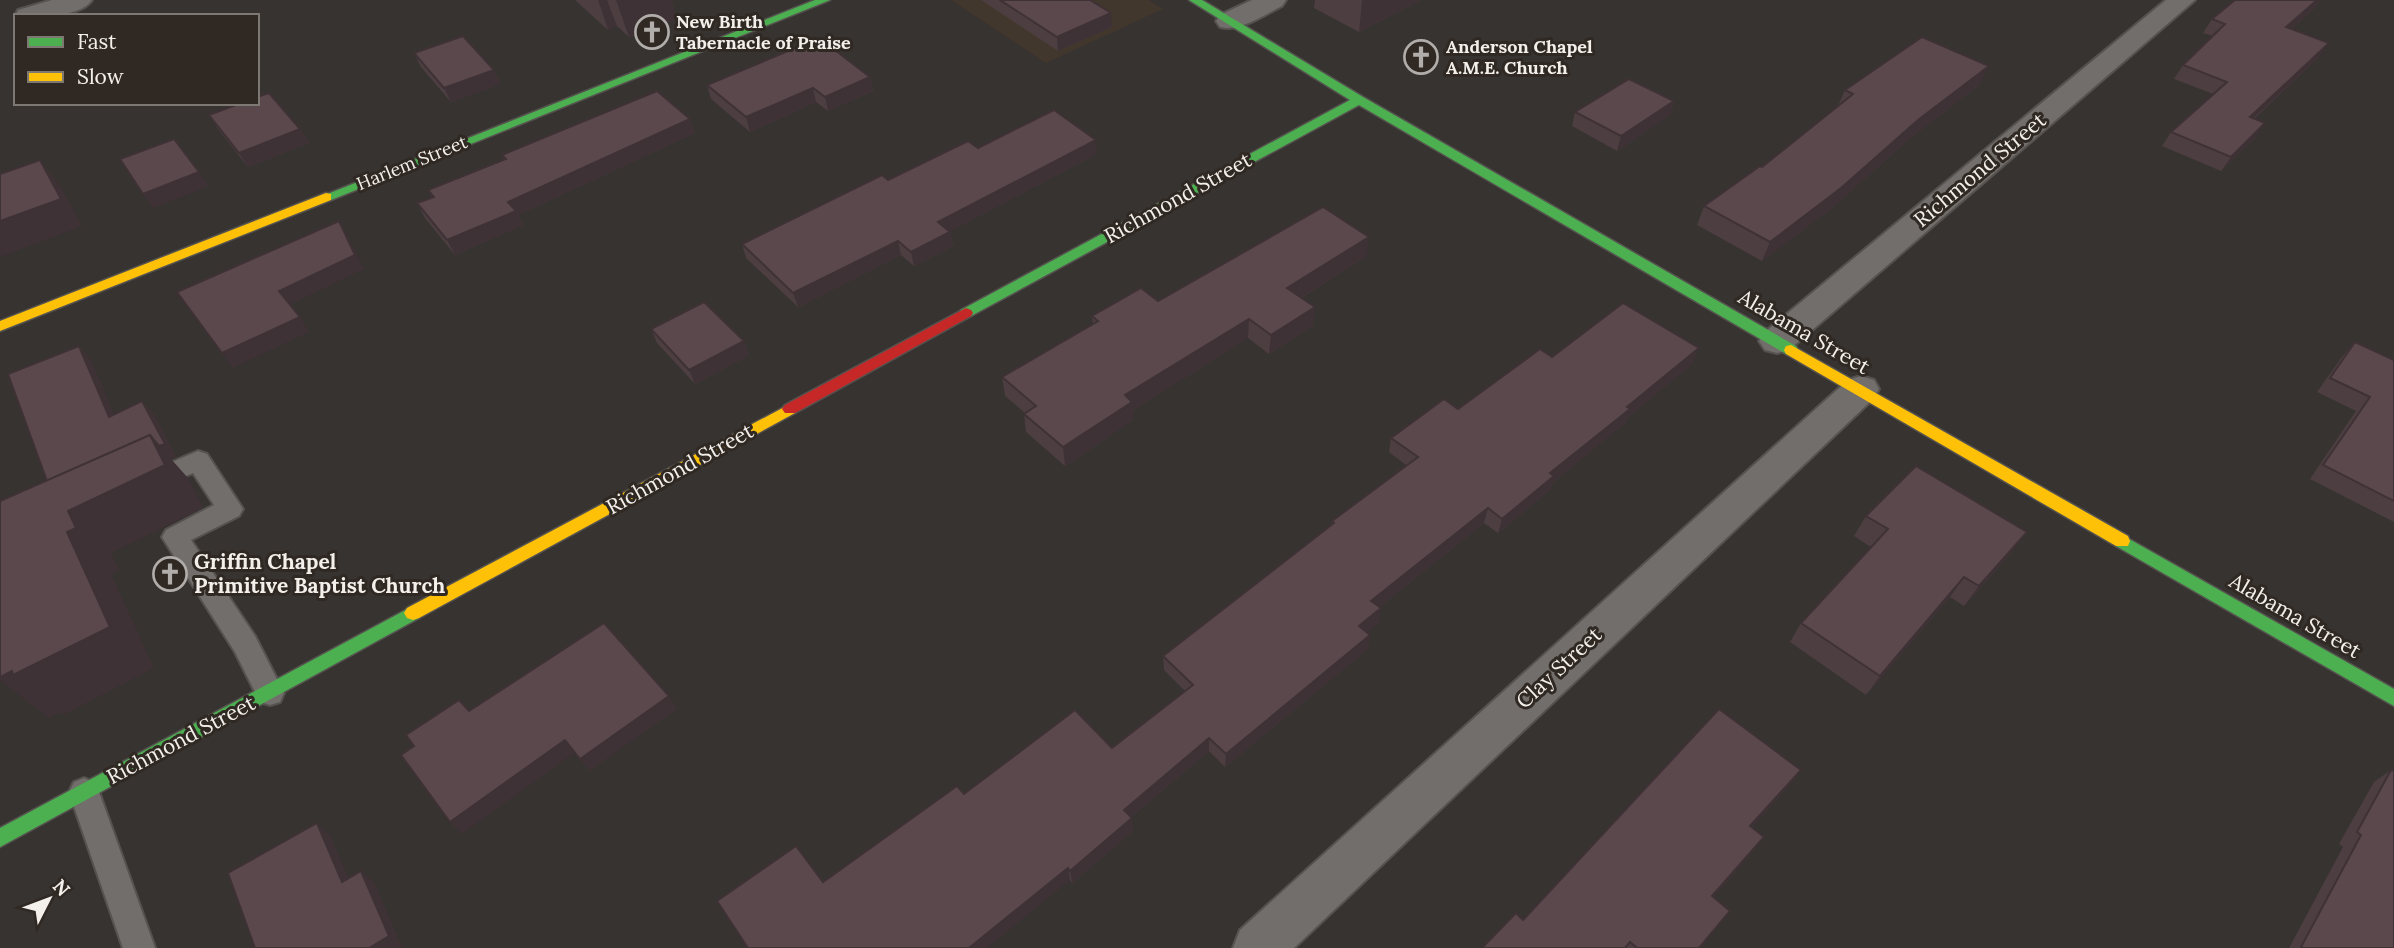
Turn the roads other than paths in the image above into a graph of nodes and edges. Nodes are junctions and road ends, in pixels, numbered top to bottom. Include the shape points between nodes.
1 (79, 0) edge
2 (825, 0) edge
3 (1194, 0) edge
4 (1273, 0) edge
5 (2182, 0) edge
6 (34, 14) edge
7 (1230, 21) junction
8 (1359, 100) junction
9 (0, 326) edge
10 (1777, 341) junction
11 (1861, 389) junction
12 (124, 494) edge
13 (270, 693) junction
14 (2394, 698) edge
15 (84, 792) junction
16 (0, 838) edge
17 (139, 948) edge
18 (1258, 948) edge

1 - 6 street
2 - 9 street, Harlem Street
3 - 7 street, Alabama Street
4 - 7 street
5 - 10 street, Richmond Street
7 - 8 street, Alabama Street
8 - 10 street, Alabama Street
8 - 13 street, Richmond Street
10 - 11 street, Alabama Street
11 - 14 street, Alabama Street
11 - 18 street, Clay Street
12 - 13 lane via 198,460 230,509 175,537 245,644
13 - 15 street, Richmond Street
15 - 16 street, Richmond Street
15 - 17 lane

